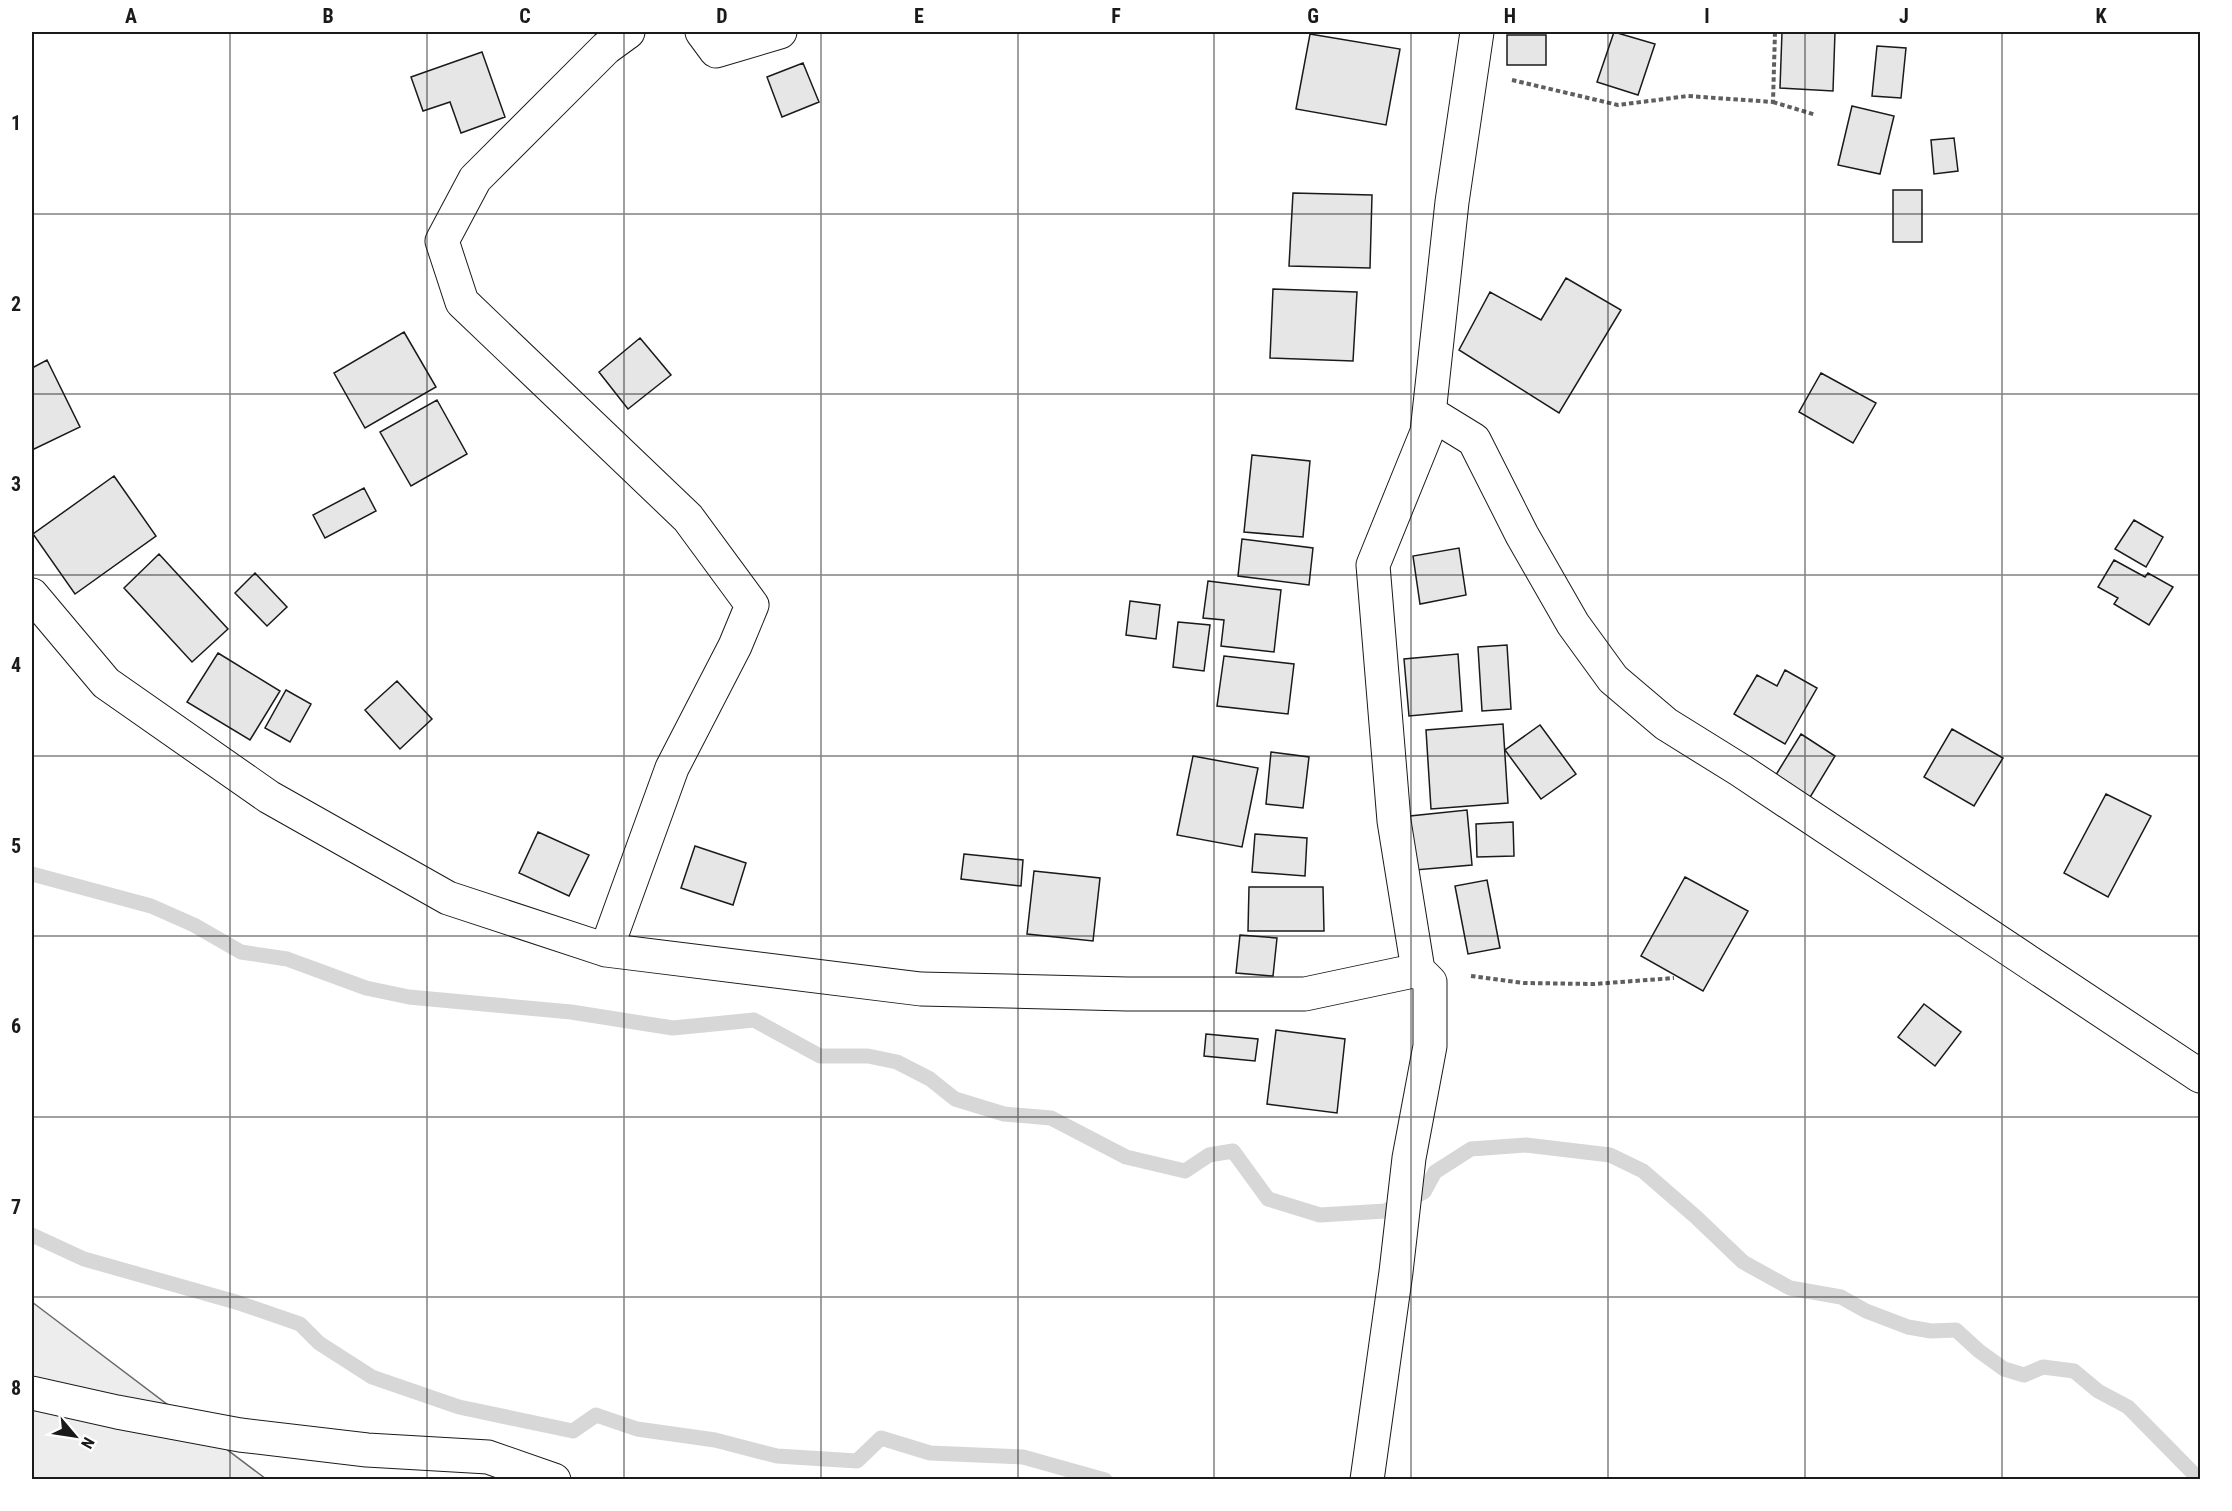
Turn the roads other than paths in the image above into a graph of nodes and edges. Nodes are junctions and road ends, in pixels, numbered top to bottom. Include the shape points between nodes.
1 (628, 32) edge
2 (702, 32) edge
3 (780, 32) edge
4 (1453, 32) edge
5 (1477, 32) edge
6 (1472, 71) junction
7 (1430, 413) junction
8 (32, 595) edge
9 (606, 950) junction
10 (1418, 970) junction
11 (2200, 1076) edge
12 (32, 1393) edge
13 (554, 1479) edge
14 (1367, 1479) edge

1 - 9 street via 606,48 475,179 442,241 462,302 688,518 752,605 672,768
2 - 3 street via 716,51
4 - 6 street
5 - 6 street
6 - 7 street via 1452,202
7 - 10 street via 1427,432 1373,566 1394,821
7 - 11 street via 1474,440 1573,624 1613,679 1666,724
8 - 9 street via 106,683 269,797 448,898
9 - 10 street via 932,989 1305,994
10 - 14 street via 1430,982 1430,1046 1409,1158
12 - 13 street via 240,1435 367,1450 488,1457

